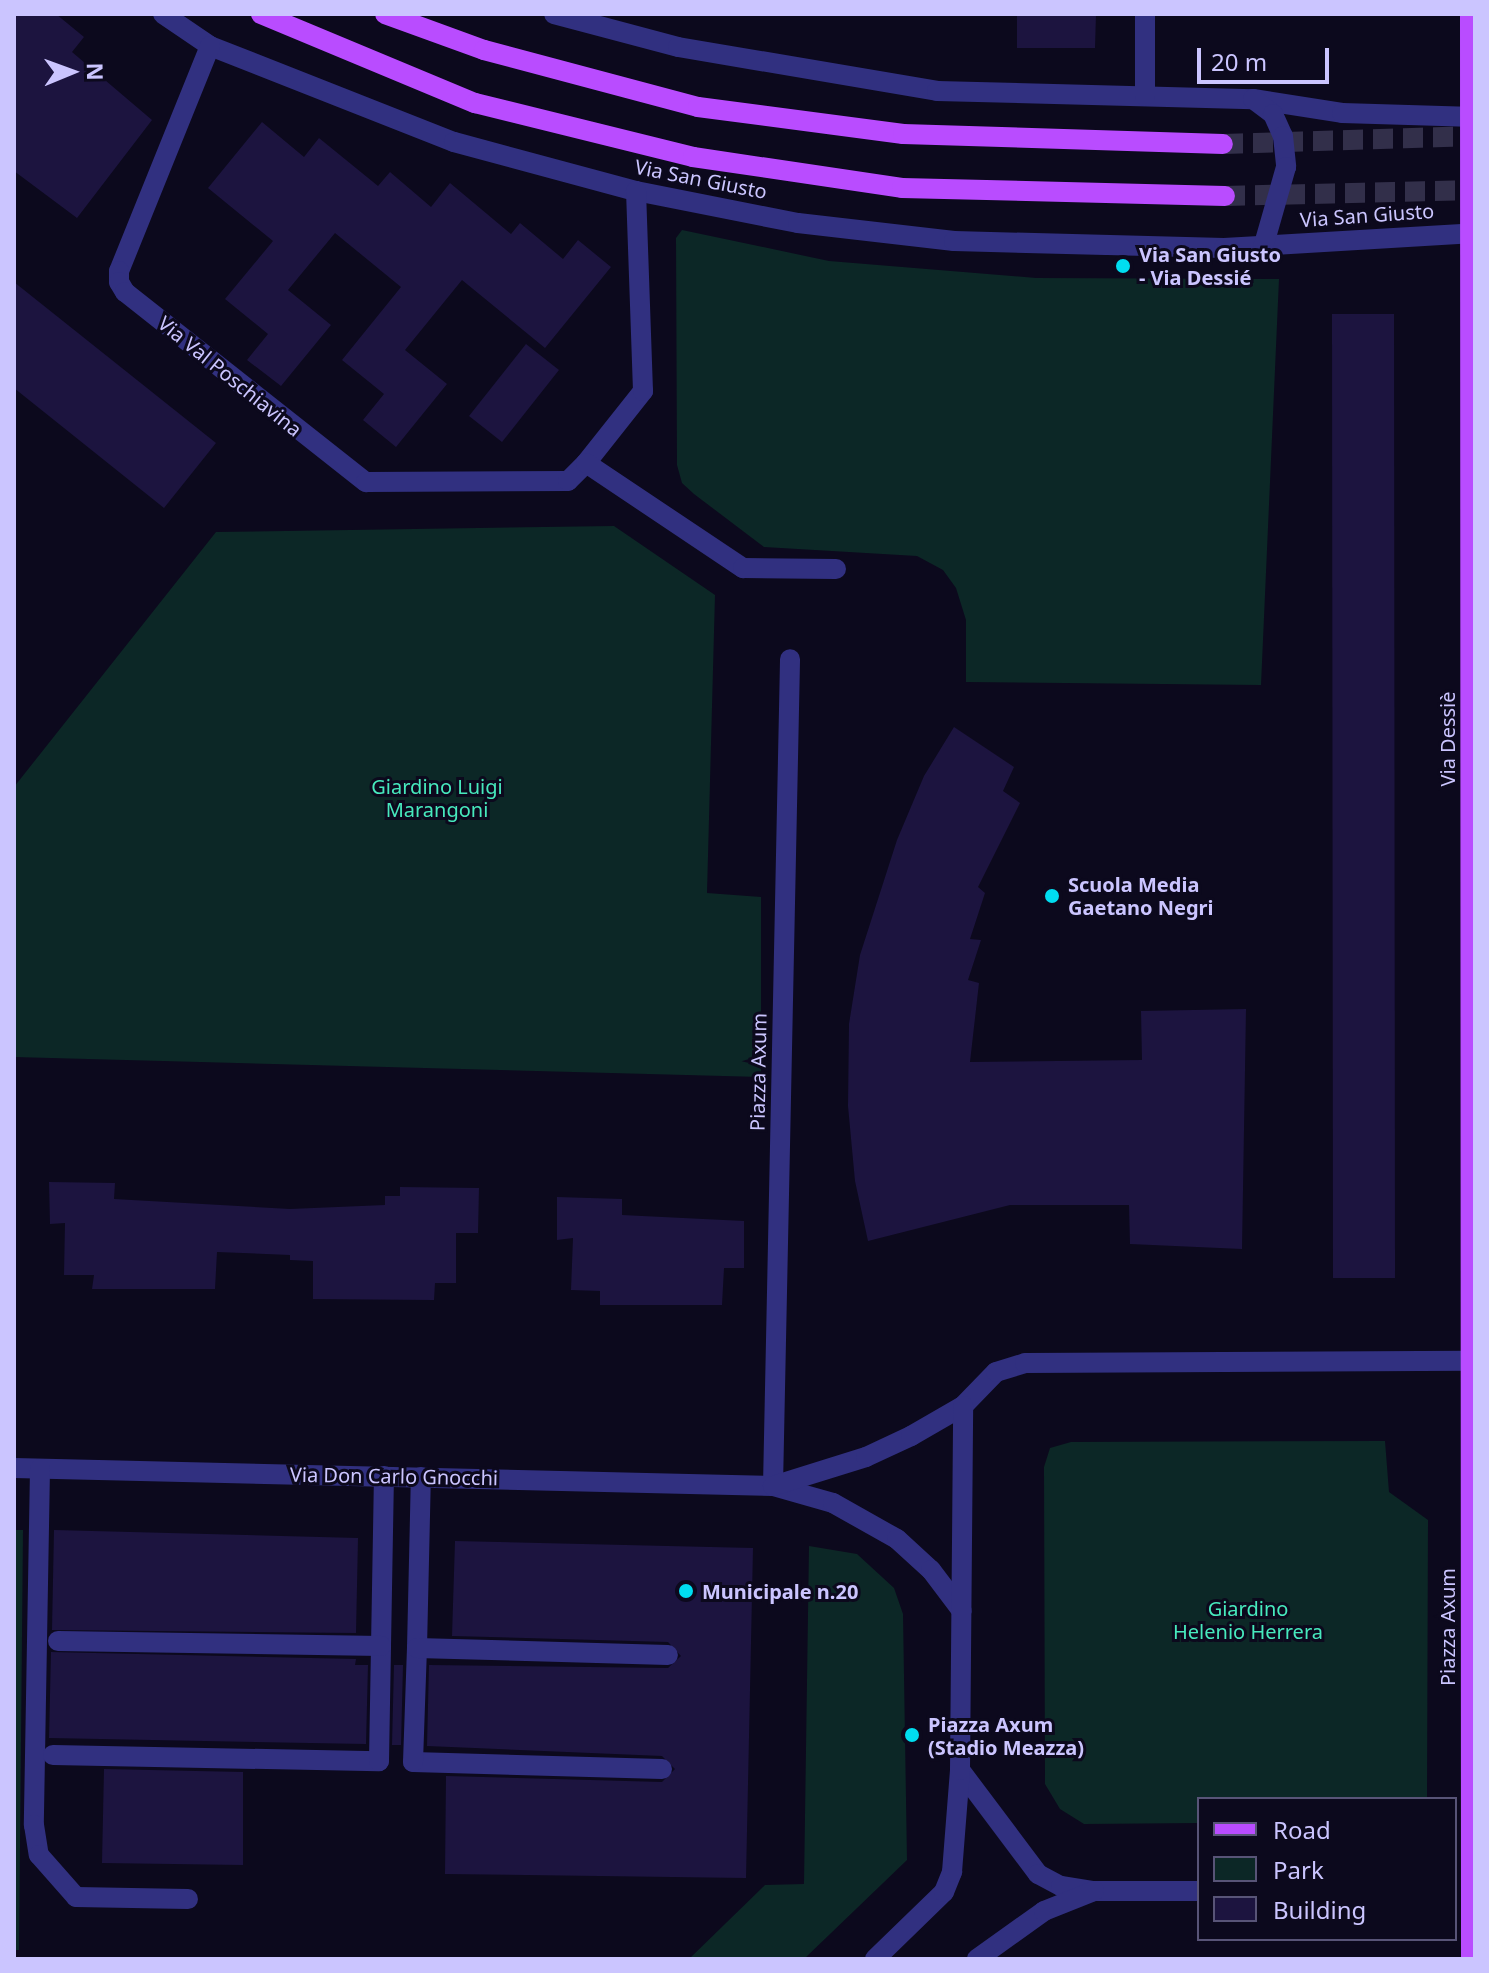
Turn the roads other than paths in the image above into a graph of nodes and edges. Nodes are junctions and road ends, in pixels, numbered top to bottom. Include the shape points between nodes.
1 (163, 14) edge
2 (261, 14) edge
3 (385, 14) edge
4 (554, 14) edge
5 (1145, 14) edge
6 (1470, 14) edge
7 (210, 46) junction
8 (1145, 96) junction
9 (1253, 99) junction
10 (1473, 117) edge
11 (1223, 144) tunnel mouth
12 (636, 191) junction
13 (1225, 196) tunnel mouth
14 (1473, 233) edge
15 (1263, 248) junction
16 (586, 463) junction
17 (836, 569) dead end
18 (790, 659) dead end
19 (1473, 1361) edge
20 (963, 1406) junction
21 (14, 1468) edge
22 (40, 1469) junction
23 (384, 1476) junction
24 (421, 1477) junction
25 (773, 1486) junction
26 (962, 1611) junction
27 (58, 1641) dead end
28 (381, 1646) junction
29 (417, 1648) junction
30 (668, 1655) dead end
31 (53, 1755) dead end
32 (662, 1769) dead end
33 (960, 1770) junction
34 (1094, 1891) junction
35 (1197, 1891) edge
36 (1467, 1893) edge
37 (188, 1899) dead end
38 (875, 1959) edge
39 (977, 1959) edge
40 (1471, 1959) edge

1 - 7 street, Via San Giusto
2 - 13 main road, Via San Giusto via 475,103 693,157 902,188
3 - 11 main road via 484,50 698,107 903,134
4 - 8 street via 678,47 849,80 937,91
5 - 8 street
6 - 10 main road, Via Dessiè
7 - 12 street, Via San Giusto via 454,142
7 - 16 street, Via Val Poschiavina via 119,271 125,292 366,482 568,481
8 - 9 street
9 - 10 street via 1342,113
9 - 15 street, Via San Giusto via 1273,114 1283,136 1286,167
10 - 14 main road, Via Dessiè
12 - 15 street, Via San Giusto via 879,235 1033,245
12 - 16 street, Via Val Poschiavina via 643,391
14 - 15 street, Via San Giusto
14 - 19 main road, Via Dessiè
16 - 17 street via 743,568
18 - 25 street, Piazza Axum
19 - 20 street via 1025,1363 996,1372
19 - 36 main road, Piazza Axum
20 - 25 street via 866,1457
20 - 26 street
21 - 22 street, Via Don Carlo Gnocchi
22 - 23 street, Via Don Carlo Gnocchi
22 - 37 street via 34,1825 39,1855 76,1897
23 - 24 street, Via Don Carlo Gnocchi
23 - 28 street
24 - 25 street, Via Don Carlo Gnocchi
24 - 29 street
25 - 26 street via 833,1503 897,1539 931,1570
26 - 33 street
27 - 28 street
28 - 31 street via 379,1761
29 - 30 street
29 - 32 street via 413,1762
33 - 34 street via 1038,1874 1061,1886
33 - 38 street via 952,1872 944,1892
34 - 35 street
34 - 39 street via 1044,1911
36 - 40 main road, Piazza Axum

